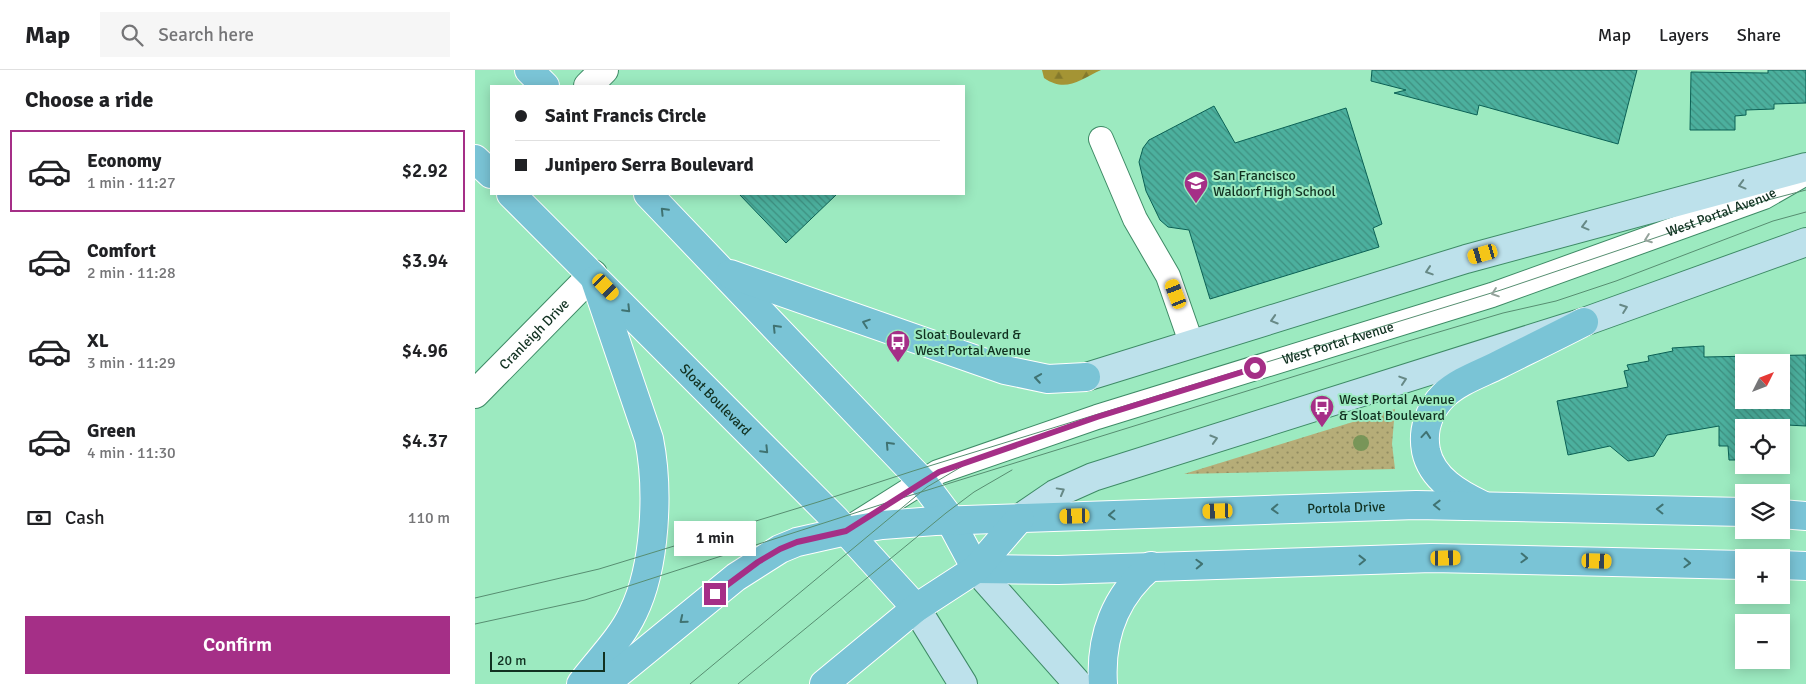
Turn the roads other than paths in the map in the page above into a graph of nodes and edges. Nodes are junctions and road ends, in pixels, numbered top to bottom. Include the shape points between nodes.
1 (529, 70) edge
2 (604, 70) edge
3 (544, 85) edge
4 (589, 85) edge
5 (1101, 139) dead end
6 (475, 159) edge
7 (1806, 167) edge
8 (490, 173) edge
9 (1806, 173) edge
10 (512, 195) edge
11 (649, 195) edge
12 (1806, 242) edge
13 (722, 271) junction
14 (593, 274) junction
15 (1584, 322) junction
16 (1192, 345) junction
17 (1086, 378) joint
18 (475, 394) edge
19 (922, 481) junction
20 (1486, 506) junction
21 (1735, 512) edge
22 (1790, 515) edge
23 (1806, 516) edge
24 (1020, 518) junction
25 (951, 521) junction
26 (846, 531) junction
27 (1735, 564) edge
28 (1790, 565) edge
29 (1151, 566) junction
30 (1806, 566) edge
31 (976, 569) junction
32 (916, 608) junction
33 (581, 684) edge
34 (605, 684) edge
35 (824, 684) edge
36 (963, 684) edge
37 (1078, 684) edge
38 (1103, 684) edge

1 - 3 main road
2 - 4 street
5 - 16 lane via 1135,219 1168,276
6 - 8 main road
7 -> 16 street, West Portal Avenue via 1466,259
9 -> 19 lane, West Portal Avenue via 1764,197 1492,295 1097,417 939,472
10 - 14 main road, Sloat Boulevard
13 -> 11 main road
15 -> 12 street
17 -> 13 main road via 1048,380 1005,370
19 -> 13 main road
14 - 18 street, Cranleigh Drive
14 -> 26 main road, Sloat Boulevard
14 - 33 main road via 649,439 654,492 649,552 639,599 624,628
20 -> 15 main road via 1456,491 1434,470 1425,443 1429,418 1435,406 1453,388
24 -> 15 street via 1055,494 1093,477
16 - 17 street, West Portal Avenue
19 - 25 main road
19 - 26 lane, West Portal Avenue
21 -> 20 main road, Portola Drive
20 -> 24 main road, Portola Drive via 1373,506
22 - 23 main road
24 - 25 main road, Portola Drive
24 - 31 main road
25 - 26 main road, Portola Drive via 882,525
25 - 31 main road
26 - 32 main road, Sloat Boulevard
26 -> 34 main road, Portola Drive via 797,542 758,562
29 -> 27 main road via 1457,558
28 - 30 main road
29 - 31 main road
29 - 38 main road via 1135,579 1109,624 1102,655
31 - 32 main road
31 - 37 street
32 - 35 main road
32 - 36 street

